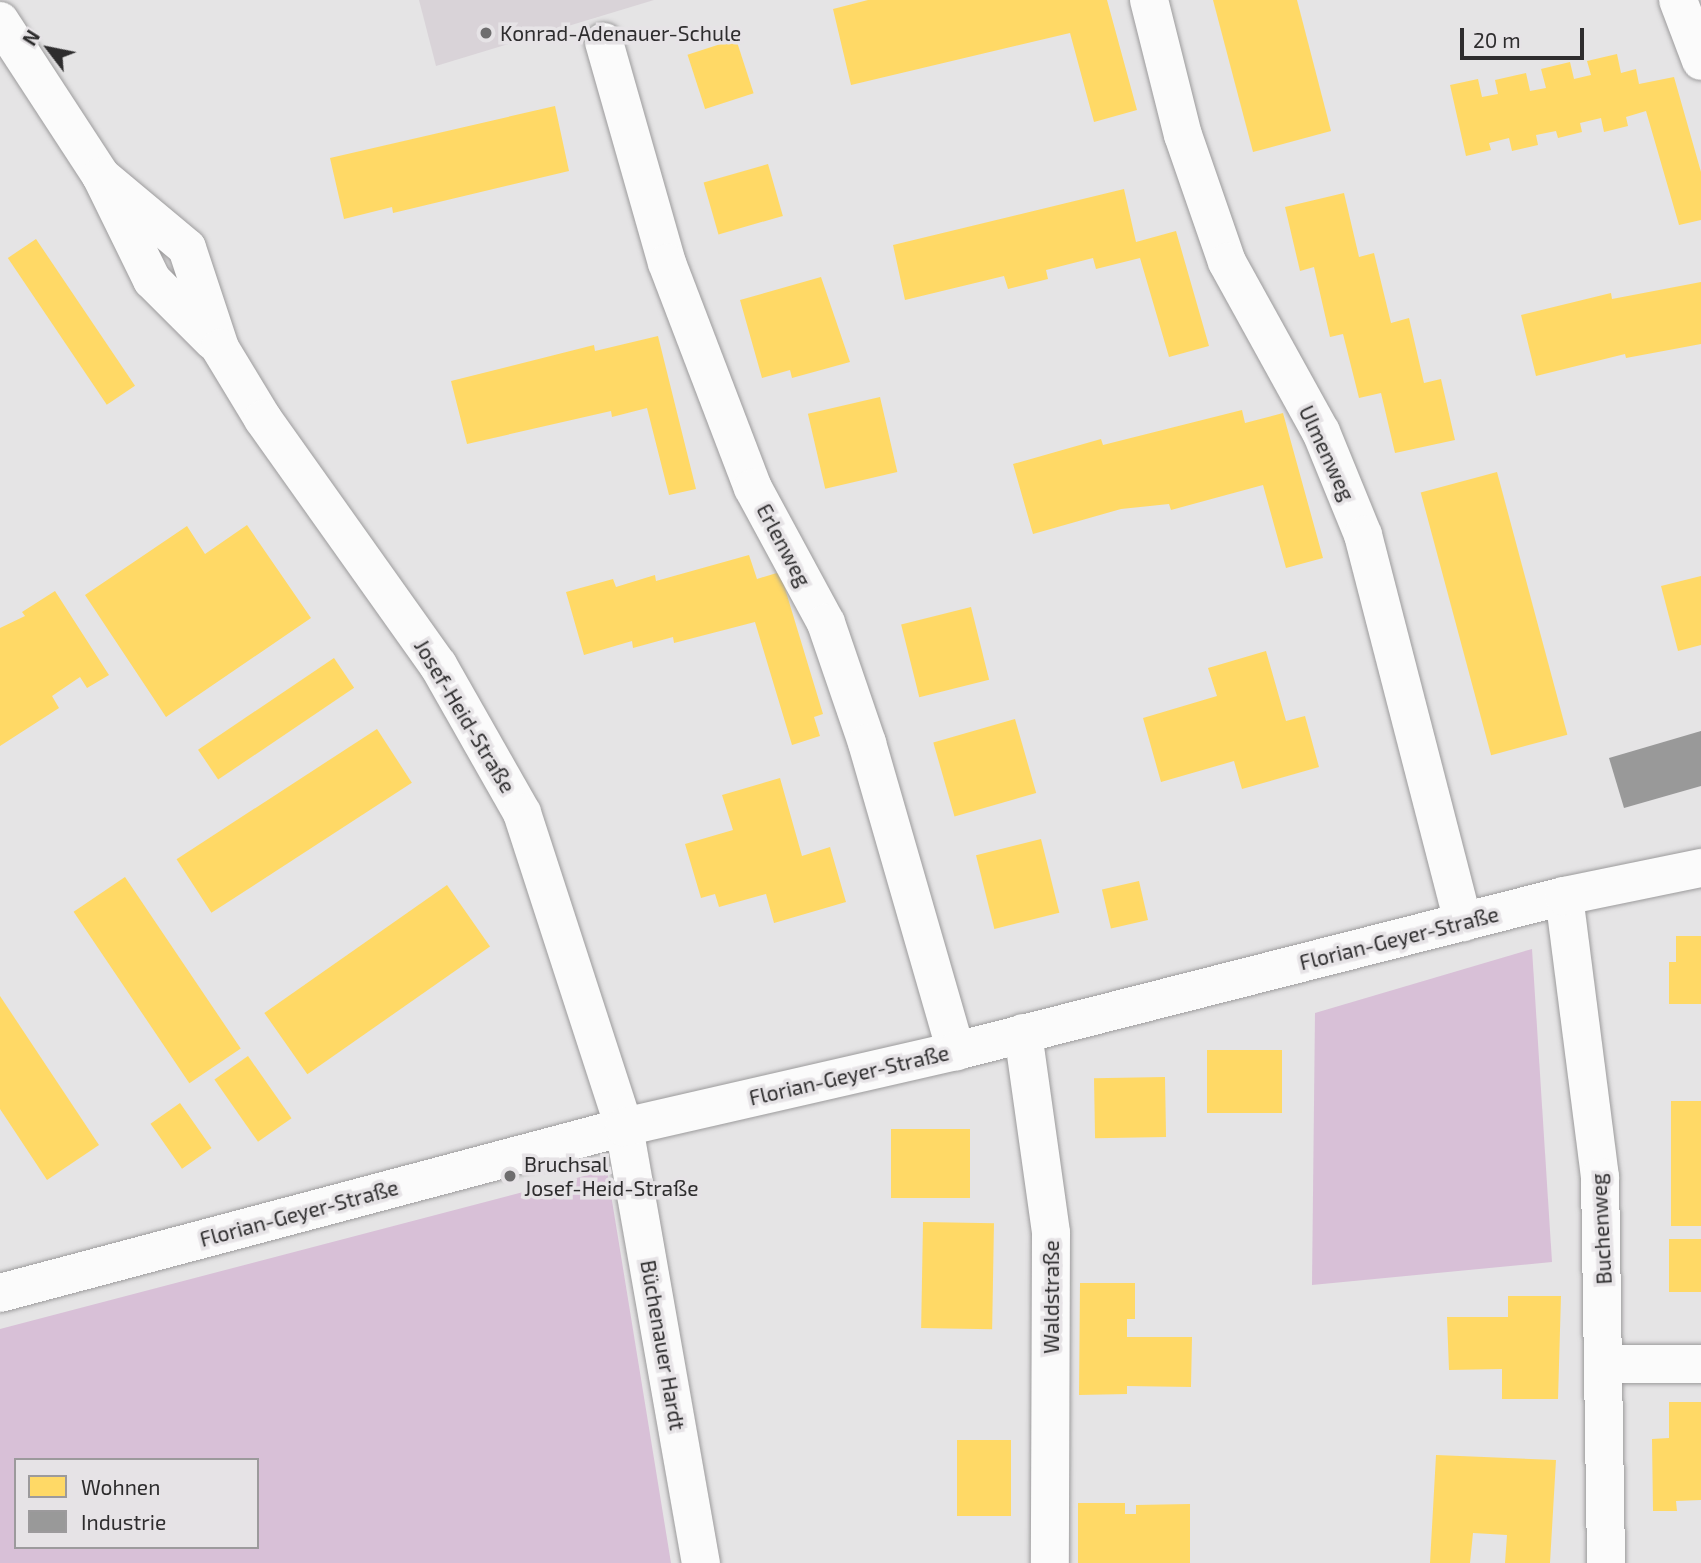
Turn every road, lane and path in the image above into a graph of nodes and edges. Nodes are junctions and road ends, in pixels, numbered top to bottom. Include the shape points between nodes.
1 (1149, 0) edge
2 (1678, 0) edge
3 (0, 21) edge
4 (604, 42) dead end
5 (1701, 61) edge
6 (1701, 868) edge
7 (1564, 897) junction
8 (1463, 922) junction
9 (1023, 1033) junction
10 (956, 1051) junction
11 (624, 1127) junction
12 (0, 1293) edge
13 (1606, 1364) junction
14 (1701, 1364) edge
15 (701, 1563) edge
16 (1050, 1563) edge
17 (1606, 1563) edge

1 - 8 street, Ulmenweg via 1183,135 1227,262 1321,432 1363,535
2 - 5 street
3 - 11 street, Josef-Heid-Straße via 101,176 152,280 220,348 263,419 438,665 522,813
4 - 10 street, Erlenweg via 671,275 753,488 826,623 867,743
6 - 7 street, Florian-Geyer-Straße
7 - 8 street, Florian-Geyer-Straße
7 - 13 street, Buchenweg via 1600,1177
8 - 9 street, Florian-Geyer-Straße
9 - 10 street, Florian-Geyer-Straße
9 - 16 street, Waldstraße via 1051,1233
10 - 11 street, Florian-Geyer-Straße
11 - 12 street, Florian-Geyer-Straße
11 - 15 street, Büchenauer Hardt
13 - 14 street
13 - 17 street, Buchenweg

